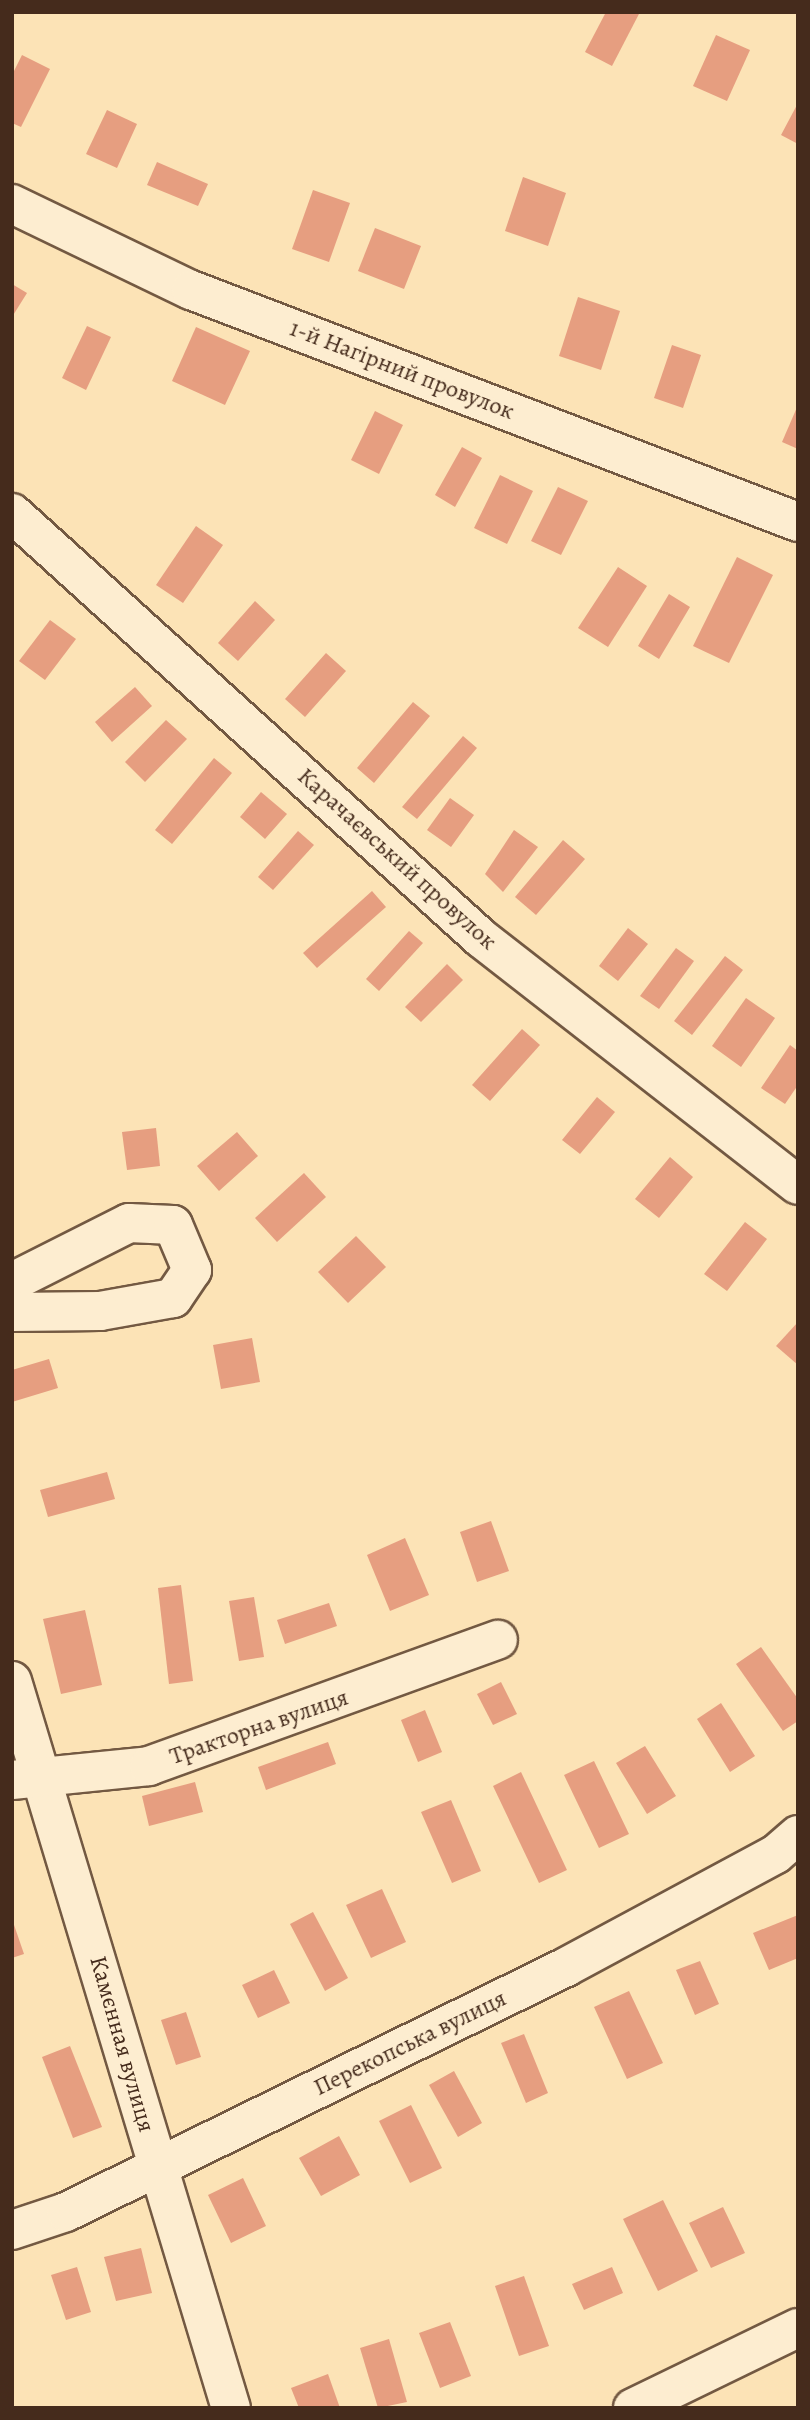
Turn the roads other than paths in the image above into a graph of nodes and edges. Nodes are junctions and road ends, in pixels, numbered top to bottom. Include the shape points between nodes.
1 (12, 204) edge
2 (12, 513) edge
3 (798, 523) edge
4 (798, 1185) edge
5 (12, 1282) edge
6 (12, 1312) edge
7 (498, 1640) dead end
8 (12, 1681) edge
9 (27, 1778) edge
10 (798, 1835) edge
11 (158, 2166) junction
12 (12, 2230) edge
13 (798, 2328) edge
14 (232, 2408) edge
15 (633, 2408) edge

1 - 3 street, 1-й Нагірний провулок via 191,290
2 - 4 street, Карачаєвський провулок via 482,939
5 - 6 street via 129,1223 173,1225 192,1270 173,1298 100,1311
7 - 9 street, Тракторна вулиця via 149,1766
8 - 9 street, Камєнная вулиця
9 - 11 street, Камєнная вулиця
10 - 11 street, Перекопська вулиця via 776,1854 566,1967
11 - 12 street, Перекопська вулиця via 66,2212
11 - 14 street, Камєнная вулиця
13 - 15 street

